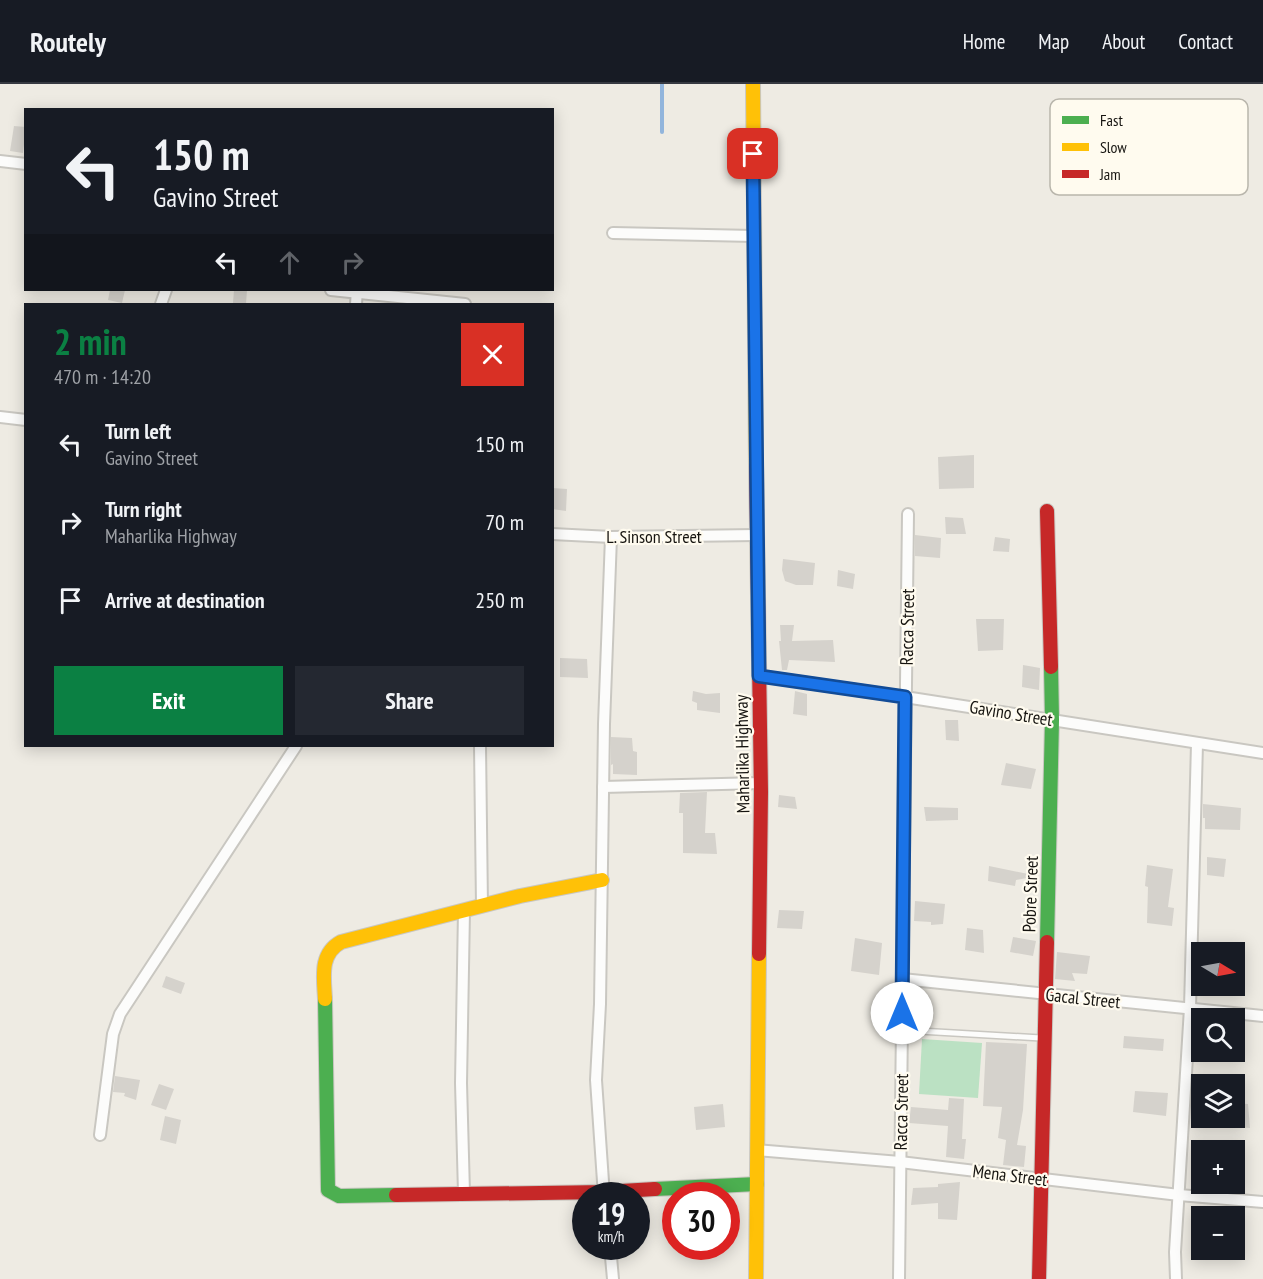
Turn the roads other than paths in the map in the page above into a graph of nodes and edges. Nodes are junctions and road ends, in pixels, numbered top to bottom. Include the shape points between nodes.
1 (753, 84) edge
2 (0, 161) edge
3 (24, 164) edge
4 (613, 232) dead end
5 (754, 236) junction
6 (357, 291) edge
7 (457, 303) edge
8 (0, 417) edge
9 (24, 420) edge
10 (1047, 511) dead end
11 (908, 514) dead end
12 (554, 534) edge
13 (756, 535) junction
14 (611, 537) junction
15 (759, 676) junction
16 (905, 697) junction
17 (1052, 720) junction
18 (1197, 744) junction
19 (295, 747) edge
20 (480, 747) edge
21 (1263, 753) edge
22 (761, 783) junction
23 (603, 787) junction
24 (602, 879) junction
25 (482, 906) junction
26 (464, 911) junction
27 (902, 979) junction
28 (1045, 994) junction
29 (1190, 1008) junction
30 (1263, 1016) edge
31 (902, 1030) junction
32 (1043, 1038) junction
33 (100, 1135) dead end
34 (757, 1150) junction
35 (900, 1162) junction
36 (1040, 1178) junction
37 (603, 1182) edge
38 (757, 1184) junction
39 (650, 1191) edge
40 (464, 1193) junction
41 (572, 1194) edge
42 (1179, 1196) junction
43 (1263, 1202) edge
44 (612, 1260) edge
45 (614, 1279) edge
46 (756, 1279) edge
47 (899, 1279) edge
48 (1039, 1279) edge
49 (1176, 1279) edge

1 - 5 main road, Maharlika Highway
2 - 3 street
4 - 5 street
5 - 13 main road, Maharlika Highway
6 - 7 street
8 - 9 street
10 - 17 main road, Pobre Street
11 - 16 street, Racca Street
12 - 14 street, L. Sinson Street
13 - 14 street, L. Sinson Street
13 - 15 main road, Maharlika Highway
14 - 23 street
15 - 16 street, Gavino Street
15 - 22 main road, Maharlika Highway
16 - 17 street, Gavino Street
16 - 27 street, Racca Street
17 - 18 street, Gavino Street
17 - 28 main road, Pobre Street
18 - 21 street, Gavino Street
18 - 29 street
19 - 33 street via 120,1014 113,1034
20 - 25 street
22 - 23 street
22 - 34 main road, Maharlika Highway
23 - 24 street
24 - 25 main road
24 - 37 street via 596,1080
25 - 26 main road
26 - 40 street
26 - 40 main road via 341,942 330,948 324,967 328,1190 339,1196
27 - 28 street, Gacal Street
27 - 31 street, Racca Street
28 - 29 street, Gacal Street
28 - 32 main road, Pobre Street
29 - 30 street, Gacal Street
29 - 42 street
31 - 32 lane
31 - 35 street, Racca Street
32 - 36 main road, Pobre Street
34 - 35 street, Mena Street
34 - 38 main road, Maharlika Highway
35 - 36 street, Mena Street
35 - 47 street, Racca Street
36 - 42 street, Mena Street
36 - 48 main road, Pobre Street
38 - 39 main road
38 - 46 main road, Maharlika Highway
40 - 41 main road
42 - 43 street, Mena Street
42 - 49 street
44 - 45 street

